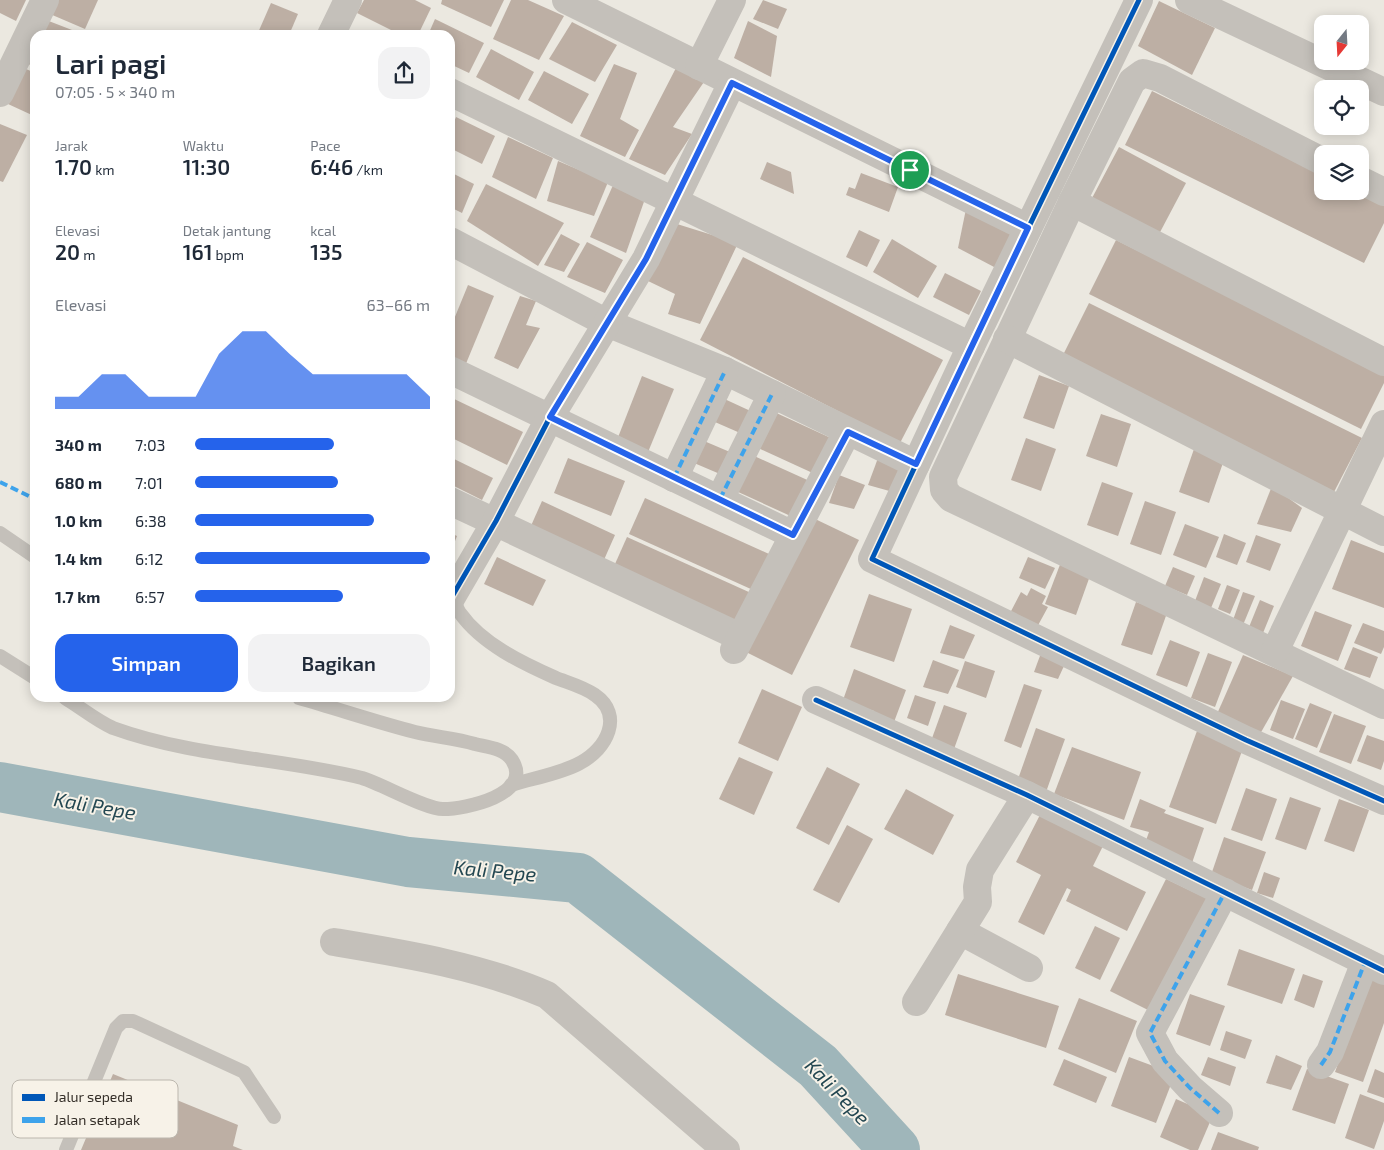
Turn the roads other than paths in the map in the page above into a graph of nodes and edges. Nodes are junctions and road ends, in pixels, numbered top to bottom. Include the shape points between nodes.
1 (44, 0) edge
2 (348, 0) edge
3 (732, 0) edge
4 (1139, 0) edge
5 (1189, 0) edge
6 (582, 4) edge
7 (333, 30) edge
8 (699, 66) junction
9 (732, 83) junction
10 (0, 92) edge
11 (1384, 92) edge
12 (455, 94) edge
13 (1314, 157) edge
14 (1369, 184) edge
15 (1384, 192) edge
16 (674, 199) junction
17 (1072, 202) junction
18 (1028, 228) junction
19 (455, 245) edge
20 (607, 324) junction
21 (1007, 339) junction
22 (970, 346) junction
23 (1384, 362) edge
24 (725, 371) junction
25 (455, 372) edge
26 (772, 394) junction
27 (550, 417) junction
28 (1384, 424) edge
29 (848, 432) junction
30 (916, 464) junction
31 (674, 478) junction
32 (720, 500) junction
33 (455, 503) edge
34 (1341, 511) junction
35 (496, 521) junction
36 (1384, 532) edge
37 (0, 533) edge
38 (793, 535) junction
39 (30, 553) edge
40 (455, 592) edge
41 (455, 603) edge
42 (1275, 651) junction
43 (0, 656) edge
44 (30, 675) edge
45 (816, 700) dead end
46 (71, 702) edge
47 (312, 702) edge
48 (1384, 705) edge
49 (512, 785) junction
50 (1027, 795) junction
51 (1384, 801) edge
52 (1225, 892) junction
53 (960, 931) junction
54 (334, 942) dead end
55 (1374, 966) edge
56 (1029, 968) dead end
57 (916, 1002) dead end
58 (1322, 1065) dead end
59 (95, 1080) edge
60 (1219, 1113) dead end
61 (274, 1117) dead end
62 (71, 1138) edge
63 (66, 1150) edge
64 (726, 1150) edge

1 - 10 street
2 - 7 street
3 - 8 street
4 - 18 street
5 - 11 street
6 - 8 street
8 - 9 street
9 - 16 street
9 - 18 street
12 - 16 street
13 - 17 street via 1143,72 1132,81
14 - 15 street
16 - 20 street via 646,259
16 - 22 street
17 - 21 street
17 - 23 street
18 - 22 street
19 - 20 street
20 - 24 street
20 - 27 street
21 - 34 street
21 - 42 street via 943,478 944,490 951,498
22 - 30 street
24 - 26 street
24 - 31 street
25 - 27 street
26 - 29 street
26 - 32 street
27 - 31 street
27 - 35 street
28 - 34 street
29 - 30 street
29 - 38 street
30 - 51 street via 872,559 1246,740
31 - 32 street
32 - 38 street
33 - 35 street
34 - 36 street
34 - 42 street
35 - 38 street via 737,644
35 - 40 street
37 - 39 lane
41 - 49 lane via 459,612 489,641 529,666 594,694 608,706 612,723 594,754 580,764
42 - 48 street
43 - 44 lane
45 - 50 street
46 - 49 lane via 112,727 203,752 363,779 440,809 469,807 503,794
47 - 49 lane via 417,733 456,738 506,752 516,771
50 - 52 street
50 - 53 street via 980,870 978,902
52 - 55 street
52 - 60 street via 1150,1033 1165,1061
53 - 56 street
53 - 57 street
54 - 64 street via 408,954 516,982 546,995
55 - 58 street
59 - 61 lane via 116,1028 123,1021 133,1021 244,1072
62 - 63 lane

